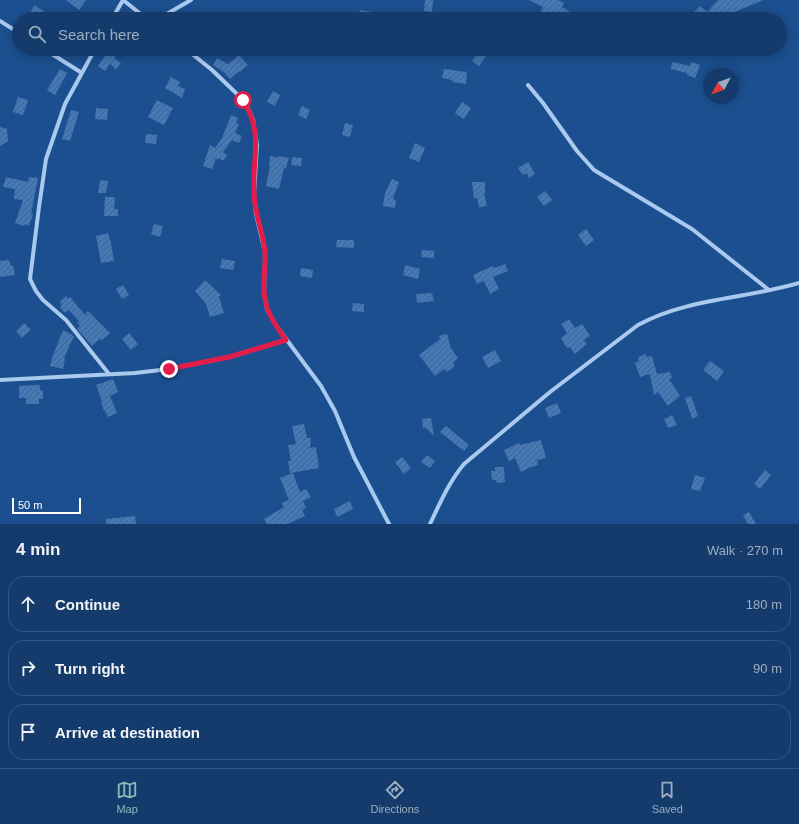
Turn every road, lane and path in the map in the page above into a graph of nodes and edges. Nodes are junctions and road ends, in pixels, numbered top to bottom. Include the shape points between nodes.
1 (123, 0) edge
2 (191, 0) edge
3 (116, 12) edge
4 (139, 12) edge
5 (170, 12) edge
6 (0, 21) edge
7 (12, 29) edge
8 (55, 56) edge
9 (92, 56) edge
10 (195, 56) edge
11 (82, 73) junction
12 (528, 86) dead end
13 (799, 283) edge
14 (769, 290) junction
15 (286, 340) junction
16 (109, 374) junction
17 (0, 380) edge
18 (389, 524) edge
19 (430, 524) edge

1 - 3 street
1 - 4 street
2 - 5 street
6 - 7 street
8 - 11 street
9 - 11 street
10 - 15 street via 237,94 248,108 253,120 257,145 254,194 265,252 264,292 267,309
11 - 16 street via 65,104 46,159 30,279 43,300 66,320
12 - 14 street via 594,170 692,229
13 - 14 street
14 - 19 street via 674,310 638,325 550,392 464,464 448,487
15 - 16 street via 229,357 169,369
15 - 18 street via 321,386 335,411 354,457
16 - 17 street

